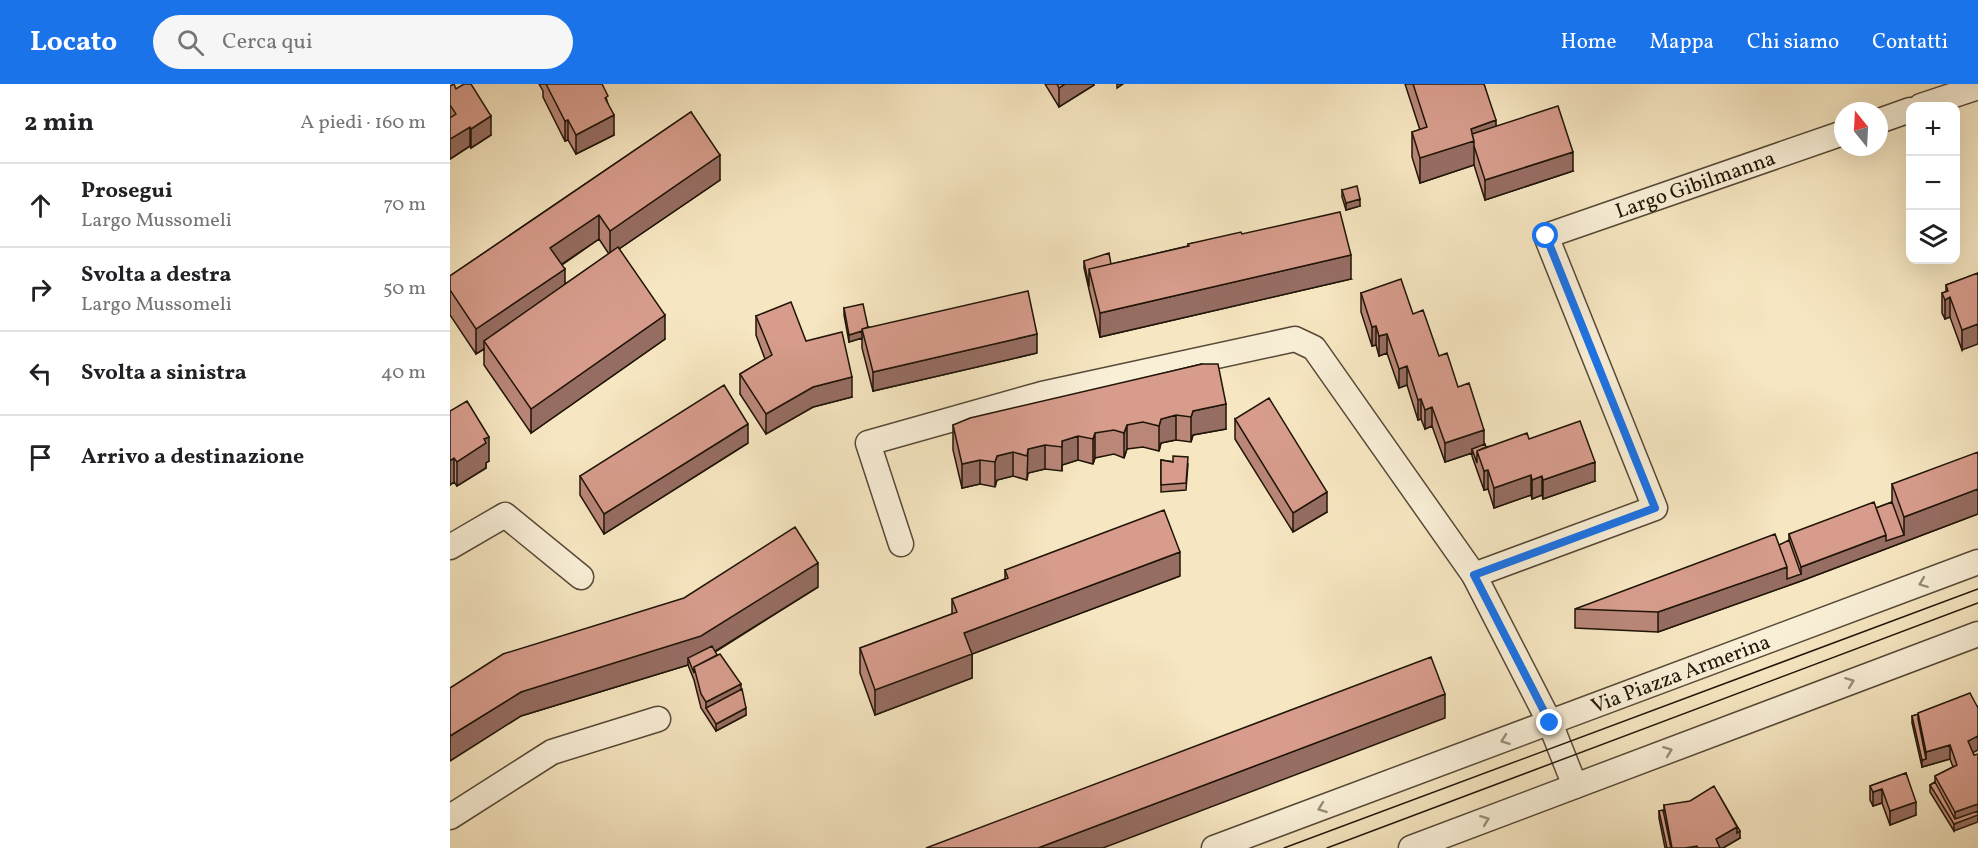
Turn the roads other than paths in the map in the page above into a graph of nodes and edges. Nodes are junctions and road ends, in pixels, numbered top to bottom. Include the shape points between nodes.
1 (1978, 87) edge
2 (1933, 102) edge
3 (1906, 112) edge
4 (1888, 118) edge
5 (1834, 137) edge
6 (901, 544) dead end
7 (450, 547) edge
8 (1978, 562) edge
9 (1474, 575) junction
10 (581, 577) dead end
11 (1978, 634) edge
12 (658, 719) dead end
13 (1550, 723) junction
14 (1575, 786) junction
15 (450, 817) edge
16 (1214, 848) edge
17 (1411, 848) edge

1 - 2 street
3 - 4 street
5 - 9 street, Largo Gibilmanna via 1546,236 1655,508
6 - 9 street via 868,443 1042,394 1295,339 1314,348
7 - 10 street via 505,515
8 -> 13 street, Via Piazza Armerina
9 - 13 street
14 -> 11 street
12 - 15 street via 552,752
13 - 14 street
13 -> 16 street, Via Piazza Armerina
17 -> 14 street

